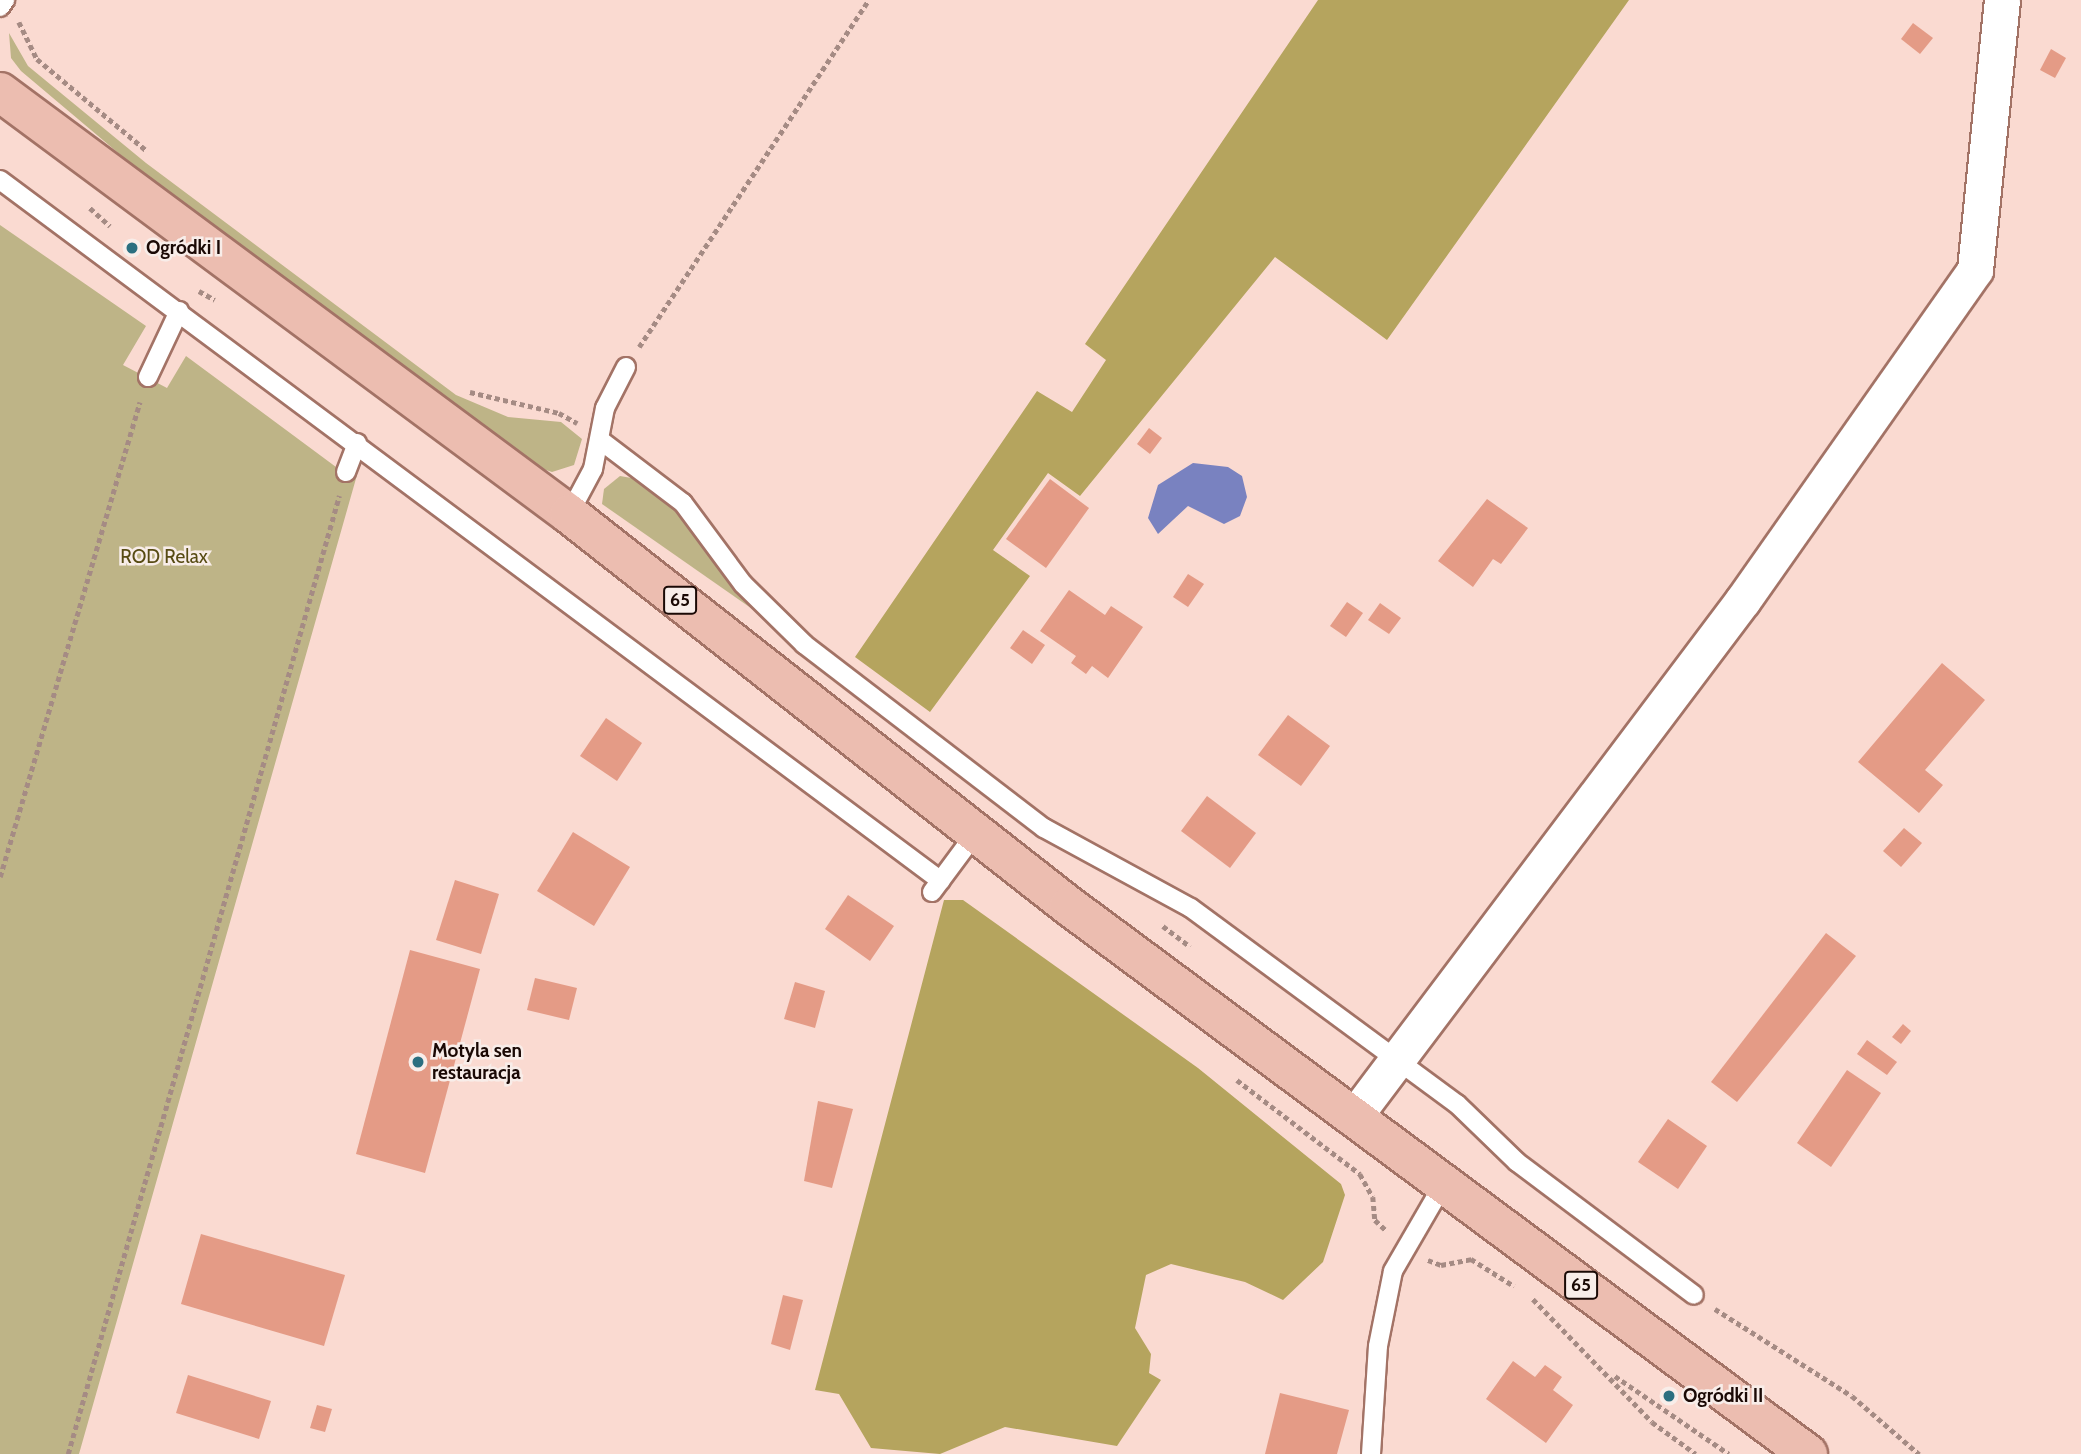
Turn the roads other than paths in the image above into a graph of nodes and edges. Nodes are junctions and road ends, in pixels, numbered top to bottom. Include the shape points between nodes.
1 (2002, 0) edge
2 (0, 92) edge
3 (0, 180) edge
4 (179, 312) junction
5 (626, 367) road end
6 (148, 377) road end
7 (600, 440) junction
8 (357, 443) junction
9 (346, 472) road end
10 (569, 514) junction
11 (975, 834) junction
12 (1395, 1057) junction
13 (1353, 1118) junction
14 (1444, 1183) junction
15 (1694, 1295) road end
16 (1371, 1454) edge
17 (1808, 1454) edge

1 - 12 street via 1975,270 1743,600
2 - 10 main road, 65
3 - 4 lane
4 - 6 lane
4 - 8 lane
5 - 7 lane via 605,408
7 - 10 lane
7 - 12 lane via 683,503 743,584 804,645 1044,828 1191,908
8 - 9 lane
8 - 11 lane via 937,886
10 - 11 main road, 65
11 - 13 main road, 65
12 - 13 street
12 - 15 lane via 1457,1104 1517,1163
13 - 14 main road, 65
14 - 16 lane via 1405,1245 1386,1295
14 - 17 main road, 65

